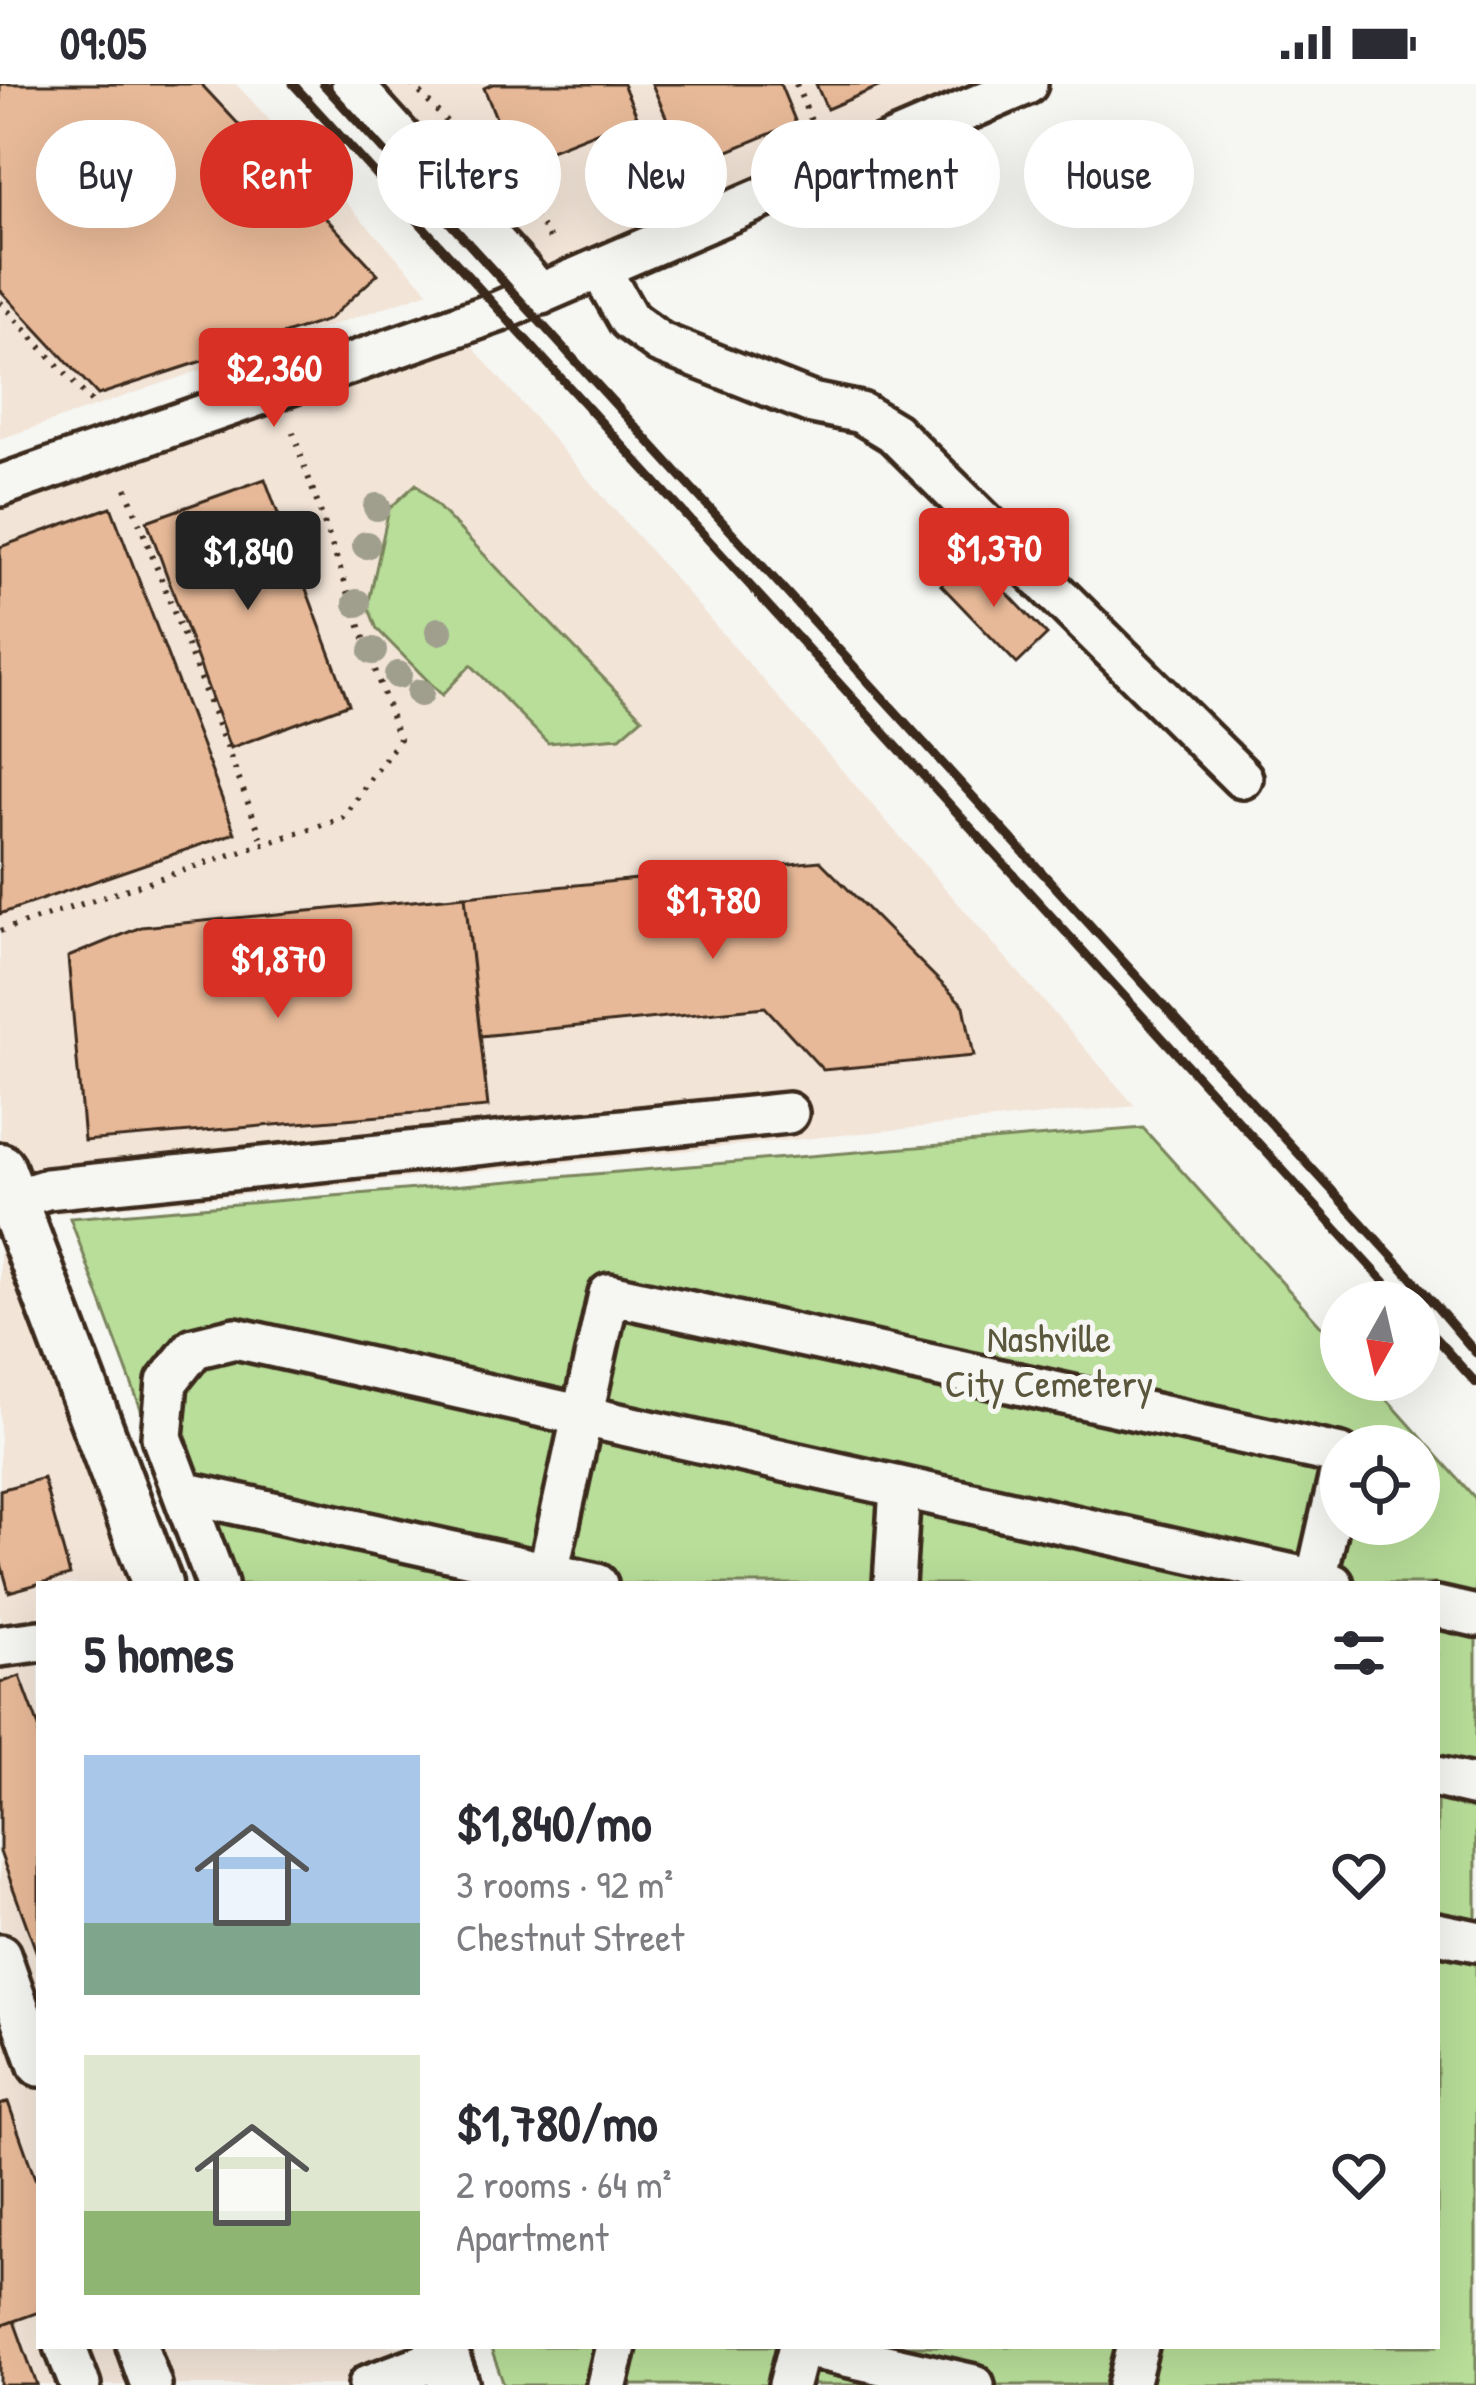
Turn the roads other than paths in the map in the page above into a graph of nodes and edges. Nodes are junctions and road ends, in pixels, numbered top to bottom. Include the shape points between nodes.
1 (352, 84) edge
2 (1027, 84) edge
3 (600, 269) junction
4 (541, 294) junction
5 (0, 486) edge
6 (1242, 778) dead end
7 (788, 1114) dead end
8 (6, 1184) edge
9 (583, 1416) junction
10 (1320, 1450) edge
11 (900, 1487) junction
12 (182, 1492) junction
13 (1328, 1545) edge
14 (548, 1573) junction
15 (156, 1581) edge
16 (216, 1581) edge
17 (584, 1581) edge
18 (894, 1581) edge
19 (1312, 1581) edge
20 (1321, 1581) edge
21 (1440, 1608) edge
22 (1476, 1616) edge
23 (36, 1641) edge
24 (0, 1646) edge
25 (1440, 1779) edge
26 (1476, 1786) edge
27 (1440, 1934) edge
28 (1476, 1941) edge
29 (0, 1955) edge
30 (36, 2057) edge
31 (66, 2349) edge
32 (138, 2349) edge
33 (615, 2349) edge
34 (799, 2349) edge
35 (813, 2349) edge
36 (1137, 2349) edge
37 (446, 2362) edge
38 (958, 2383) edge
39 (80, 2385) edge
40 (151, 2385) edge
41 (369, 2385) edge
42 (607, 2385) edge
43 (789, 2385) edge
44 (1128, 2385) edge

1 - 4 street
2 - 3 street
3 - 4 street
3 - 6 street via 629,320 660,343 812,403 861,413 894,433
4 - 5 street
7 - 8 street via 47,1189
8 - 15 main road
9 - 10 street via 609,1294
9 - 11 street
9 - 12 street via 235,1338 194,1348 167,1382 162,1438
9 - 14 street
11 - 18 street
11 - 19 street
12 - 14 street
12 - 16 street
13 - 20 street
14 - 17 street
21 - 22 street
23 - 24 street
25 - 26 street
27 - 28 street
29 - 30 street
31 - 39 street
32 - 40 street
33 - 42 street
34 - 43 street
35 - 38 street
36 - 44 street
37 - 41 street

